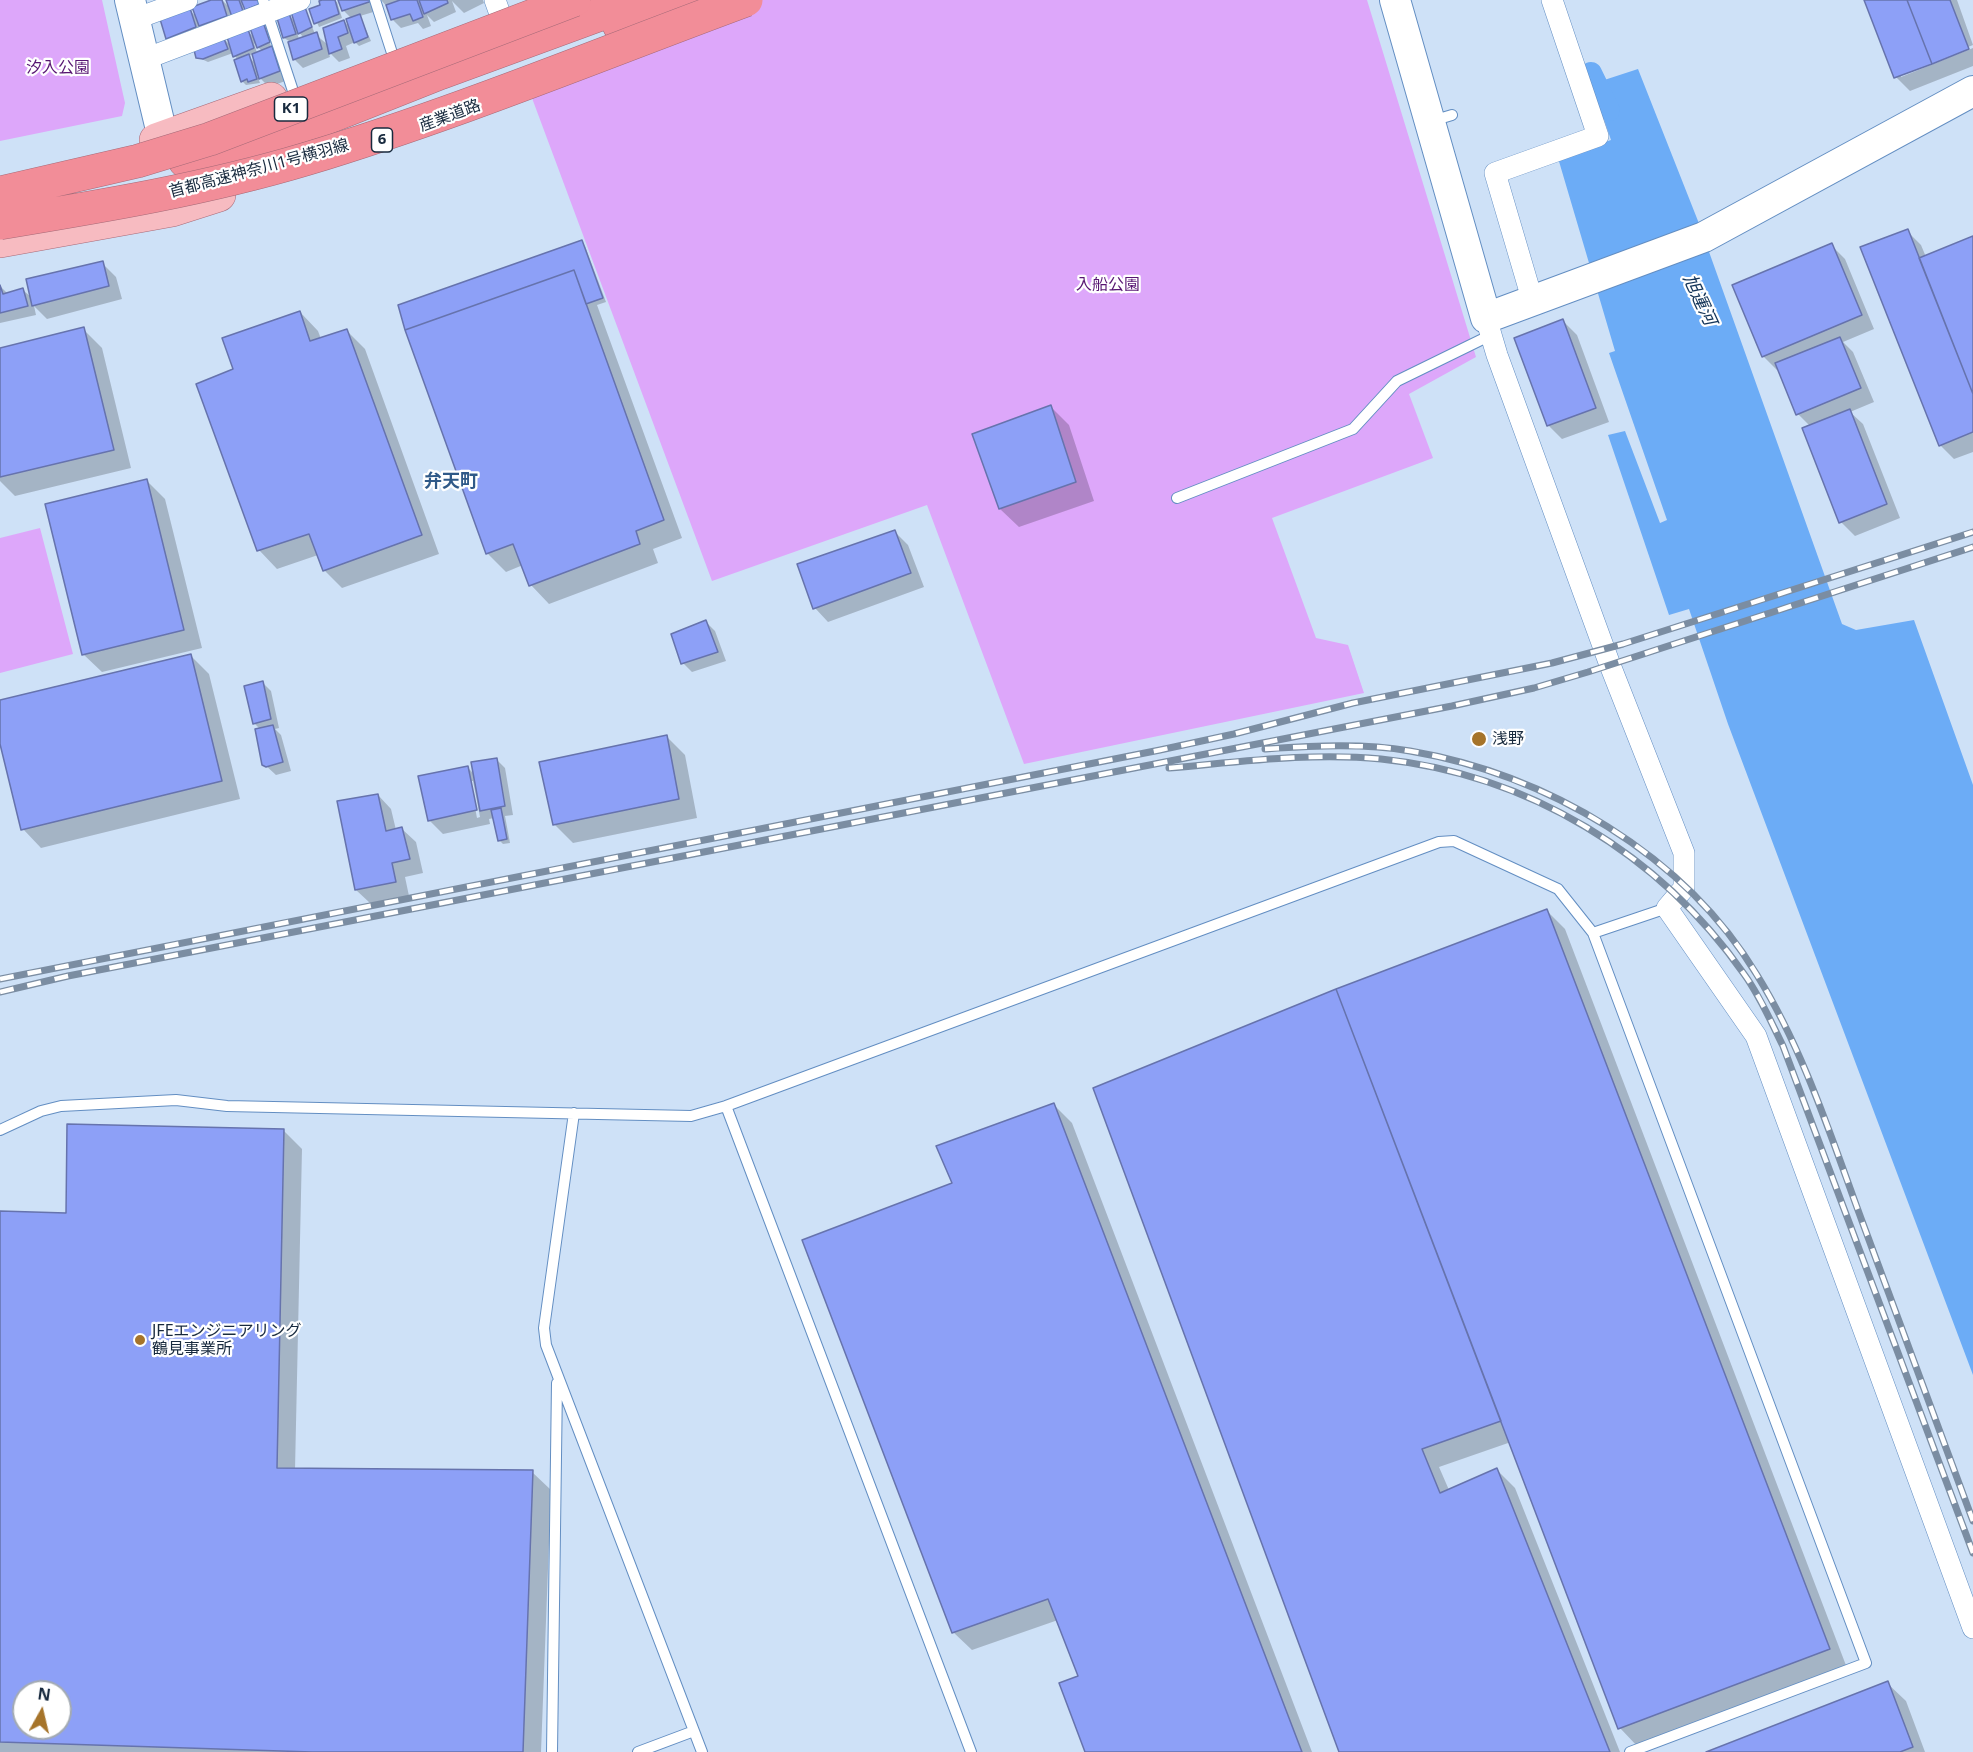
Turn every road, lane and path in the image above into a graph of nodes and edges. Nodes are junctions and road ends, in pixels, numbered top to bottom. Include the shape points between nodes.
1 (186, 0) edge
2 (300, 0) edge
3 (375, 0) edge
4 (537, 0) edge
5 (574, 0) edge
6 (639, 0) edge
7 (688, 0) edge
8 (746, 0) edge
9 (753, 0) edge
10 (1395, 0) edge
11 (1552, 0) edge
12 (265, 6) edge
13 (498, 7) edge
14 (133, 10) edge
15 (392, 53) junction
16 (145, 59) junction
17 (294, 91) junction
18 (1973, 91) edge
19 (163, 138) junction
20 (367, 146) junction
21 (6, 183) edge
22 (0, 223) edge
23 (0, 241) edge
24 (1533, 302) junction
25 (1488, 327) junction
26 (1177, 498) dead end
27 (1667, 908) junction
28 (1593, 933) junction
29 (726, 1106) junction
30 (574, 1113) junction
31 (0, 1130) edge
32 (557, 1376) junction
33 (1973, 1628) edge
34 (694, 1731) junction
35 (552, 1752) edge
36 (638, 1752) edge
37 (702, 1752) edge
38 (971, 1752) edge
39 (1630, 1752) edge

1 - 14 street
2 - 12 street
3 - 15 lane
4 - 13 main road
5 - 21 highway, K1, bridge via 210,139 138,161
6 - 21 highway via 231,149 149,167
7 - 20 highway via 469,82 410,115
8 - 22 highway, 首都高速神奈川1号横羽線, bridge via 454,110 305,159 145,198
9 - 20 main road, 産業道路 / 6
10 - 25 street via 1441,118
11 - 24 street via 1598,136 1495,173
12 - 16 street
12 - 17 lane
13 - 15 main road
14 - 16 street
15 - 17 main road
16 - 19 street
17 - 19 main road
18 - 24 street via 1704,237
19 - 21 main road
20 - 23 main road, 産業道路 / 6 via 172,210
24 - 25 street
25 - 26 lane via 1397,381 1353,429
25 - 27 street via 1610,665 1684,853 1684,888
27 - 28 lane
27 - 33 street via 1756,1036
28 - 29 lane via 1558,890 1454,841 1439,842
28 - 39 lane via 1866,1663
29 - 30 lane via 691,1116
29 - 38 lane
30 - 31 lane via 227,1106 176,1100 61,1106
30 - 32 lane via 544,1328
32 - 34 lane
32 - 35 lane
34 - 36 lane
34 - 37 lane

